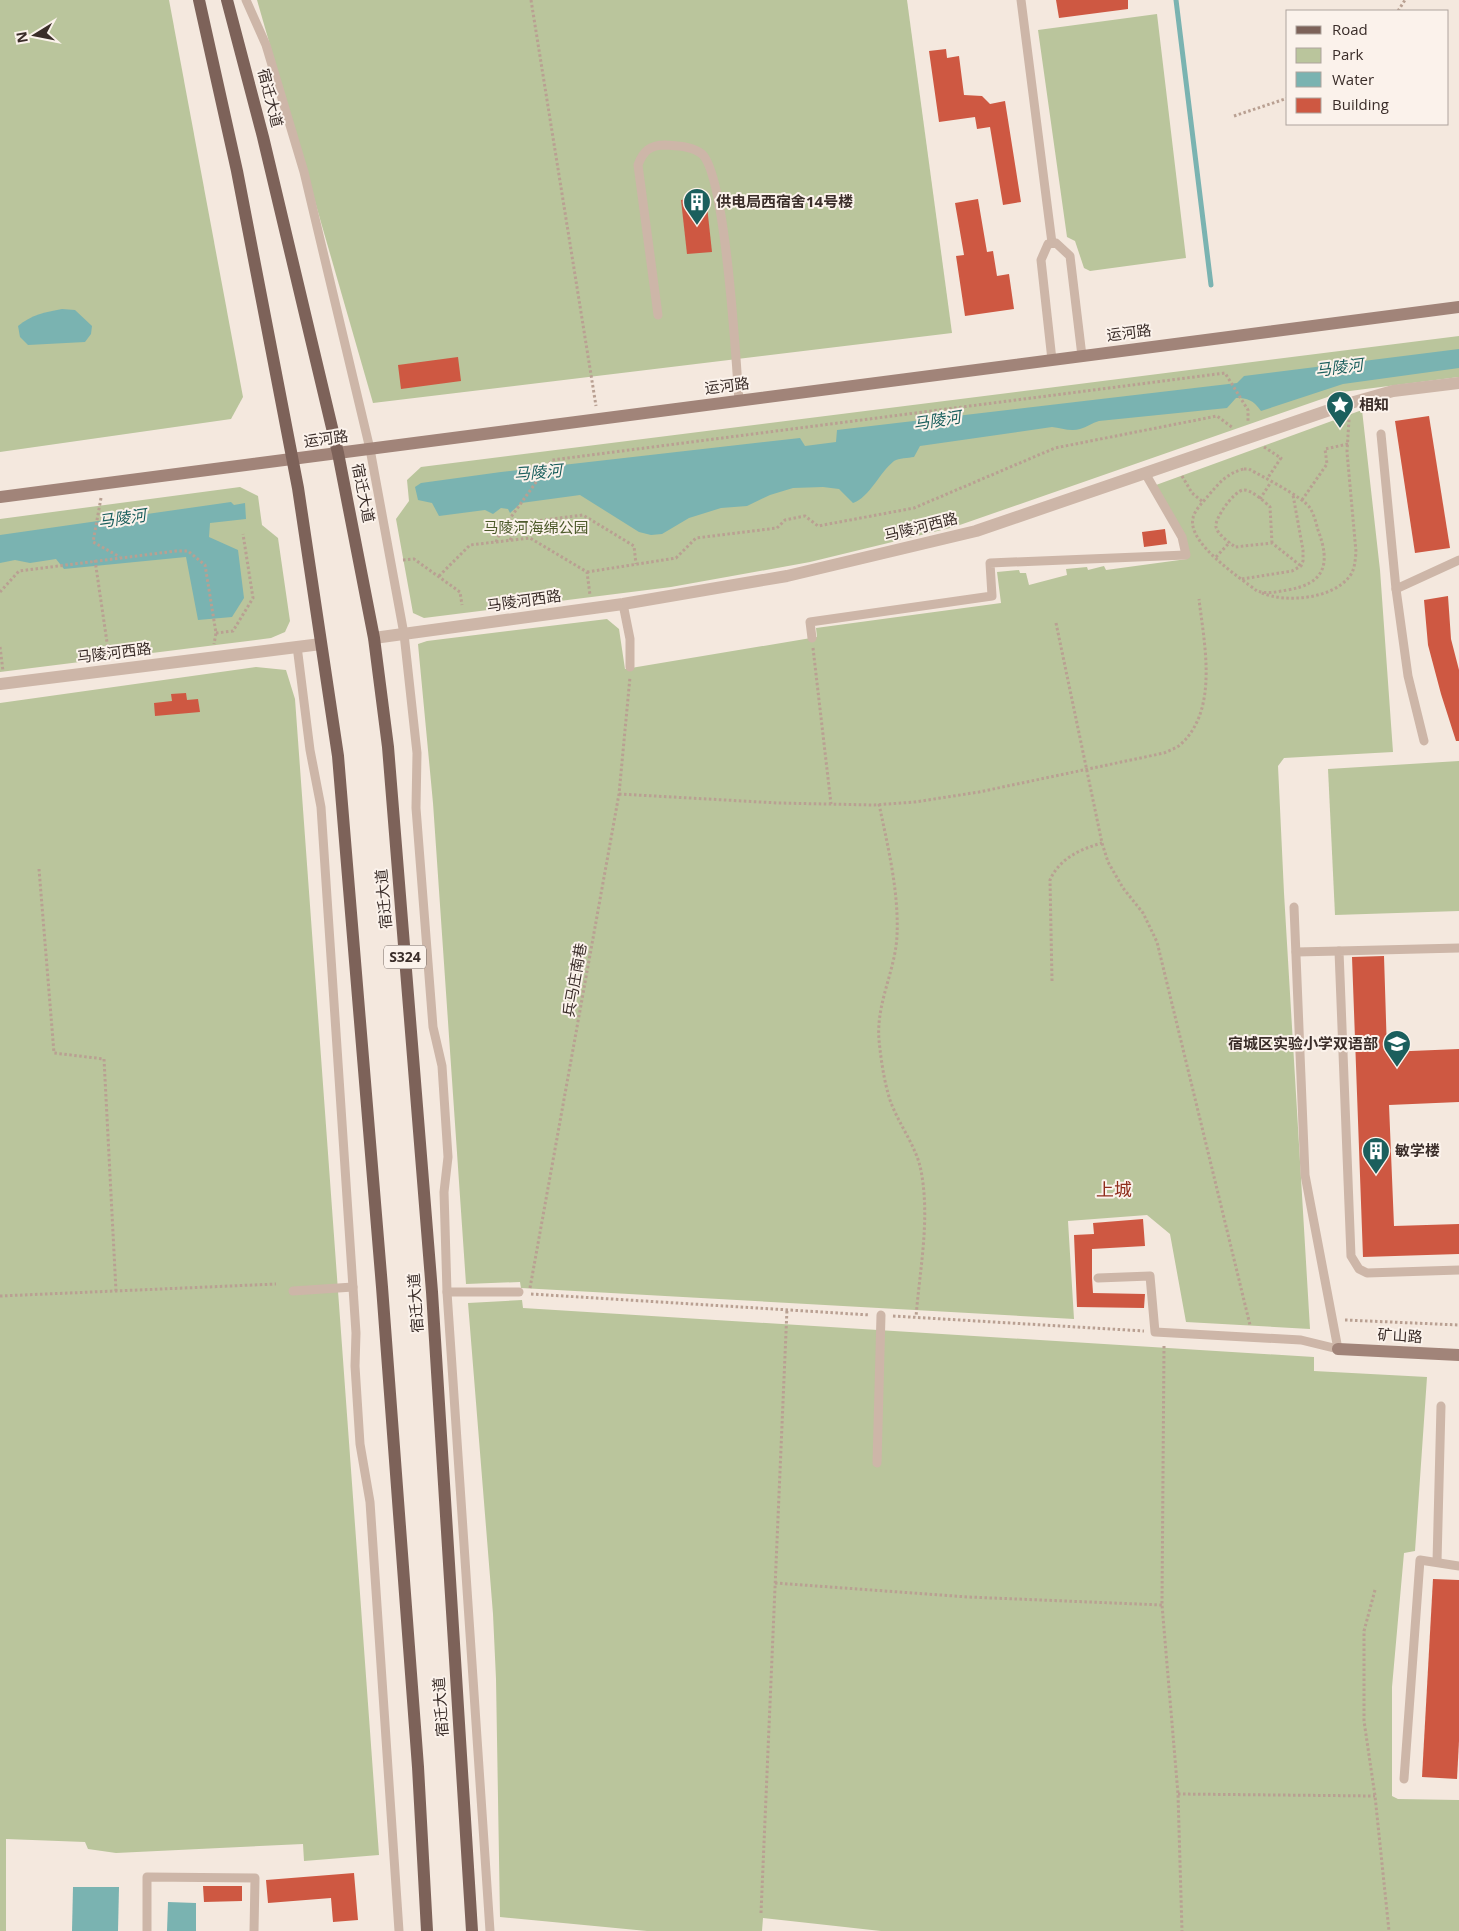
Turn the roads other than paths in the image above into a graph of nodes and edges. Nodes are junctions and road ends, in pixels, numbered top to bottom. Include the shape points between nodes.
1 (199, 0) edge
2 (228, 0) edge
3 (246, 0) edge
4 (1021, 0) edge
5 (1052, 243) junction
6 (1459, 307) edge
7 (658, 315) dead end
8 (1082, 356) junction
9 (1052, 360) junction
10 (1459, 383) edge
11 (739, 401) junction
12 (1381, 434) dead end
13 (370, 449) junction
14 (338, 453) junction
15 (292, 460) junction
16 (1145, 474) junction
17 (0, 498) edge
18 (1459, 560) edge
19 (1396, 589) junction
20 (622, 604) junction
21 (404, 634) junction
22 (374, 638) junction
23 (812, 638) road end
24 (321, 644) junction
25 (297, 646) junction
26 (630, 668) road end
27 (2, 684) edge
28 (1424, 742) dead end
29 (1294, 907) dead end
30 (1459, 948) edge
31 (1339, 951) junction
32 (1296, 952) junction
33 (1459, 1270) edge
34 (1098, 1278) dead end
35 (353, 1287) junction
36 (293, 1291) dead end
37 (447, 1292) junction
38 (519, 1292) dead end
39 (881, 1315) road end
40 (1338, 1349) junction
41 (1459, 1355) edge
42 (1440, 1406) dead end
43 (877, 1463) dead end
44 (1437, 1562) junction
45 (1459, 1566) edge
46 (1404, 1779) dead end
47 (147, 1931) edge
48 (254, 1931) edge
49 (399, 1931) edge
50 (427, 1931) edge
51 (472, 1931) edge
52 (490, 1931) edge

1 - 15 main road, 宿迁大道 via 237,171
2 - 14 main road, 宿迁大道 / S324
3 - 13 lane via 266,45 304,172
4 - 5 lane
5 - 8 lane via 1070,256
5 - 9 lane via 1048,244 1041,260
6 - 8 street, 运河路
7 - 11 lane via 638,166 649,148 660,145 691,148 702,155 709,167 718,202 730,287
8 - 9 street, 运河路
9 - 11 street, 运河路
10 - 16 street, 马陵河西路 via 1393,391 1347,404
11 - 13 street, 运河路
12 - 19 lane
13 - 14 street, 运河路
13 - 21 lane
14 - 15 street, 运河路
14 - 22 main road, 宿迁大道 / S324
15 - 17 street, 运河路
15 - 24 main road, 宿迁大道
16 - 20 street, 马陵河西路 via 976,531 787,576
16 - 23 lane via 1182,537 1186,555 990,564 992,596 810,622
18 - 19 lane
19 - 28 lane via 1408,676
20 - 21 street, 马陵河西路
20 - 26 lane via 630,639
21 - 22 street, 马陵河西路
21 - 37 lane via 417,753 416,808 433,1027 442,1066 448,1157 444,1192
22 - 51 main road, 宿迁大道 / S324 via 388,747 432,1292
24 - 25 street, 马陵河西路
24 - 50 main road, 宿迁大道 via 338,756 382,1277
25 - 27 street, 马陵河西路
25 - 35 lane via 321,807
29 - 32 lane
30 - 31 lane
31 - 32 lane
31 - 33 lane via 1351,1256 1359,1269 1367,1273
32 - 40 lane via 1304,1175
34 - 40 lane via 1150,1276 1155,1332 1300,1340
35 - 36 lane
35 - 49 lane via 360,1444 370,1502
37 - 38 lane
37 - 52 lane
39 - 43 lane
40 - 41 street, 矿山路
42 - 44 lane
44 - 45 lane
44 - 46 lane via 1420,1560
47 - 48 lane via 147,1877 255,1878

